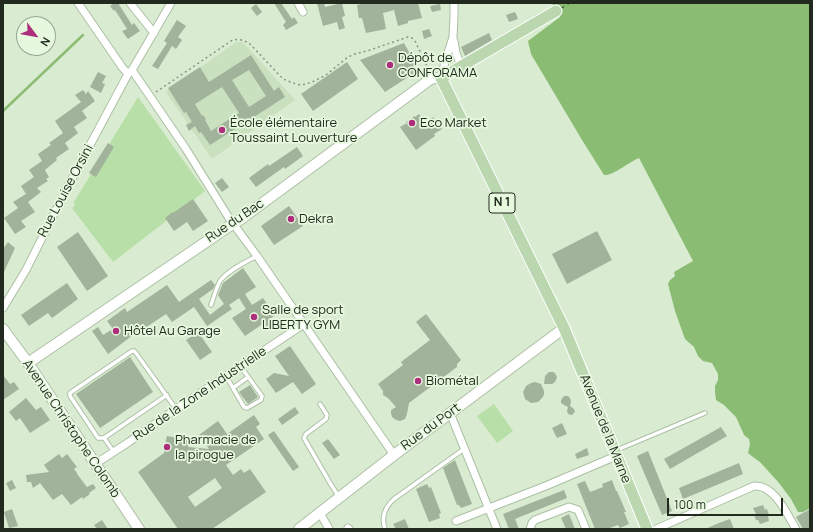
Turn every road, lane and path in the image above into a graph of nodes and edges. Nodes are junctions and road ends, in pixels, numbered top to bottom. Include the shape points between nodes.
1 (78, 3) edge
2 (130, 3) edge
3 (171, 3) edge
4 (298, 3) edge
5 (454, 3) edge
6 (556, 11) dead end
7 (303, 12) dead end
8 (154, 34) junction
9 (453, 37) junction
10 (461, 66) junction
11 (130, 72) junction
12 (437, 78) junction
13 (149, 96) junction
14 (234, 224) junction
15 (257, 256) junction
16 (211, 305) dead end
17 (3, 308) edge
18 (304, 324) junction
19 (564, 328) junction
20 (3, 329) edge
21 (28, 363) junction
22 (241, 366) junction
23 (226, 376) junction
24 (248, 377) junction
25 (233, 388) junction
26 (167, 395) junction
27 (320, 404) dead end
28 (176, 409) junction
29 (450, 413) junction
30 (705, 413) dead end
31 (104, 438) junction
32 (465, 448) junction
33 (114, 452) junction
34 (615, 453) junction
35 (394, 454) junction
36 (95, 464) junction
37 (339, 498) junction
38 (489, 508) junction
39 (320, 513) junction
40 (456, 521) dead end
41 (139, 529) edge
42 (299, 529) edge
43 (329, 529) edge
44 (385, 529) edge
45 (497, 529) edge
46 (530, 529) edge
47 (586, 529) edge
48 (647, 529) edge
49 (656, 529) edge
50 (796, 529) edge

1 - 11 street via 122,67
2 - 8 street
3 - 8 street, Rue Louise Orsini
4 - 7 street
5 - 9 street
6 - 10 main road
8 - 11 street, Rue Louise Orsini
9 - 10 street
9 - 12 street
10 - 12 main road
11 - 13 street
11 - 17 street, Rue Louise Orsini via 26,270
12 - 13 path via 415,41 408,37 348,57 322,77 300,85 284,79 250,44 237,39
12 - 14 street, Rue du Bac
12 - 19 main road, N 1
13 - 14 street
14 - 15 street
14 - 21 street, Rue du Bac
15 - 16 lane via 224,277
15 - 18 street
18 - 22 street, Rue de la Zone Industrielle
18 - 35 street
19 - 29 street, Rue du Port
19 - 34 main road, Avenue de la Marne / N 1
20 - 21 street, Avenue Christophe Colomb
21 - 36 street, Avenue Christophe Colomb
22 - 23 street, Rue de la Zone Industrielle
22 - 24 lane
23 - 25 lane
23 - 28 street, Rue de la Zone Industrielle
24 - 25 lane
24 - 25 lane via 262,396 261,400 247,408
26 - 28 lane
26 - 31 lane
26 - 31 lane via 134,351 70,393 98,438
27 - 37 lane via 327,415 326,419 304,438
28 - 33 street, Rue de la Zone Industrielle
29 - 32 street
29 - 35 street, Rue du Port
30 - 34 lane
31 - 33 lane
32 - 38 street
32 - 44 lane via 390,503 384,512
33 - 36 street, Rue de la Zone Industrielle
34 - 38 street via 548,486
34 - 48 main road, Avenue de la Marne / N 1
35 - 37 street, Rue du Port
36 - 41 street, Avenue Christophe Colomb
37 - 39 street, Rue du Port
38 - 40 street
38 - 45 street
39 - 42 street, Rue du Port
39 - 43 street
46 - 47 street via 535,520 570,507 577,509
49 - 50 street via 754,486 762,486 772,492

